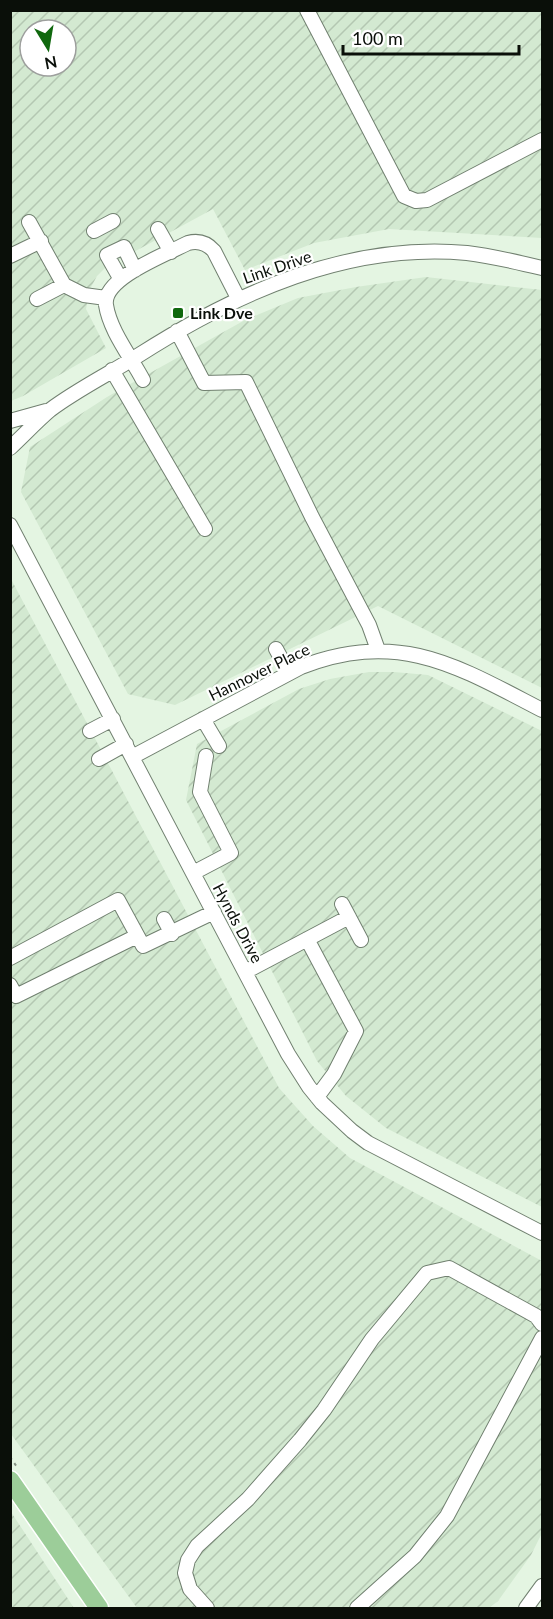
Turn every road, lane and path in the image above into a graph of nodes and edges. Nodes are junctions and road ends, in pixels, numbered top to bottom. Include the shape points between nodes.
1 (324, 10) edge
2 (309, 14) edge
3 (543, 140) edge
4 (113, 221) dead end
5 (29, 222) dead end
6 (158, 229) dead end
7 (94, 231) dead end
8 (41, 241) junction
9 (171, 252) junction
10 (10, 256) edge
11 (543, 268) edge
12 (135, 270) junction
13 (120, 278) junction
14 (64, 285) junction
15 (106, 298) junction
16 (238, 298) junction
17 (37, 299) dead end
18 (177, 331) junction
19 (132, 359) junction
20 (112, 370) junction
21 (143, 380) dead end
22 (51, 410) junction
23 (10, 421) edge
24 (10, 447) edge
25 (11, 523) edge
26 (206, 530) dead end
27 (276, 649) dead end
28 (378, 650) junction
29 (289, 673) junction
30 (543, 710) edge
31 (112, 719) junction
32 (203, 719) junction
33 (90, 731) dead end
34 (219, 746) dead end
35 (129, 751) junction
36 (206, 756) dead end
37 (99, 759) dead end
38 (193, 873) junction
39 (214, 912) junction
40 (165, 919) dead end
41 (172, 934) junction
42 (137, 936) junction
43 (307, 939) junction
44 (361, 940) dead end
45 (10, 958) edge
46 (245, 972) junction
47 (10, 985) edge
48 (317, 1097) junction
49 (543, 1233) edge
50 (540, 1315) edge
51 (543, 1338) edge
52 (10, 1480) edge
53 (543, 1586) edge
54 (99, 1608) edge
55 (207, 1608) edge
56 (357, 1608) edge
57 (526, 1608) edge

1 - 2 street
2 - 3 street via 404,196 427,200
4 - 7 street
5 - 8 street
6 - 9 street
8 - 10 street
8 - 14 street
9 - 12 street
9 - 16 street via 192,242 210,246
11 - 16 street, Link Drive via 466,253 402,254 315,270
12 - 13 street
12 - 13 street via 124,247 107,255
13 - 15 street
14 - 15 street via 84,295
14 - 17 street
15 - 19 street via 113,326
16 - 18 street, Link Drive
18 - 19 street, Link Drive
18 - 28 street via 204,383 246,382
19 - 20 street, Link Drive
19 - 21 street
20 - 22 street, Link Drive
20 - 26 street
22 - 23 street, Link Drive
22 - 24 street, Link Drive
25 - 31 street, Hynds Drive
27 - 29 street
28 - 29 street, Hannover Place via 329,657
28 - 30 street, Hannover Place via 445,662
29 - 32 street, Hannover Place
31 - 33 street
31 - 35 street, Hynds Drive
32 - 34 street
32 - 35 street, Hannover Place
35 - 37 street, Hannover Place
35 - 38 street, Hynds Drive
36 - 38 street via 200,792 231,853
38 - 39 street, Hynds Drive
39 - 41 street
39 - 46 street, Hynds Drive
40 - 41 street
41 - 42 street via 143,946
42 - 45 street via 118,900
42 - 47 street via 16,996
43 - 44 street via 345,910
43 - 46 street
43 - 48 street via 356,1031
46 - 48 street, Hynds Drive via 293,1063
48 - 49 street, Hynds Drive via 368,1143
50 - 55 street via 449,1268 427,1273 372,1339 300,1440 248,1499 197,1546 185,1573 190,1589
51 - 56 street via 447,1516 415,1556
52 - 54 main road
53 - 57 street

